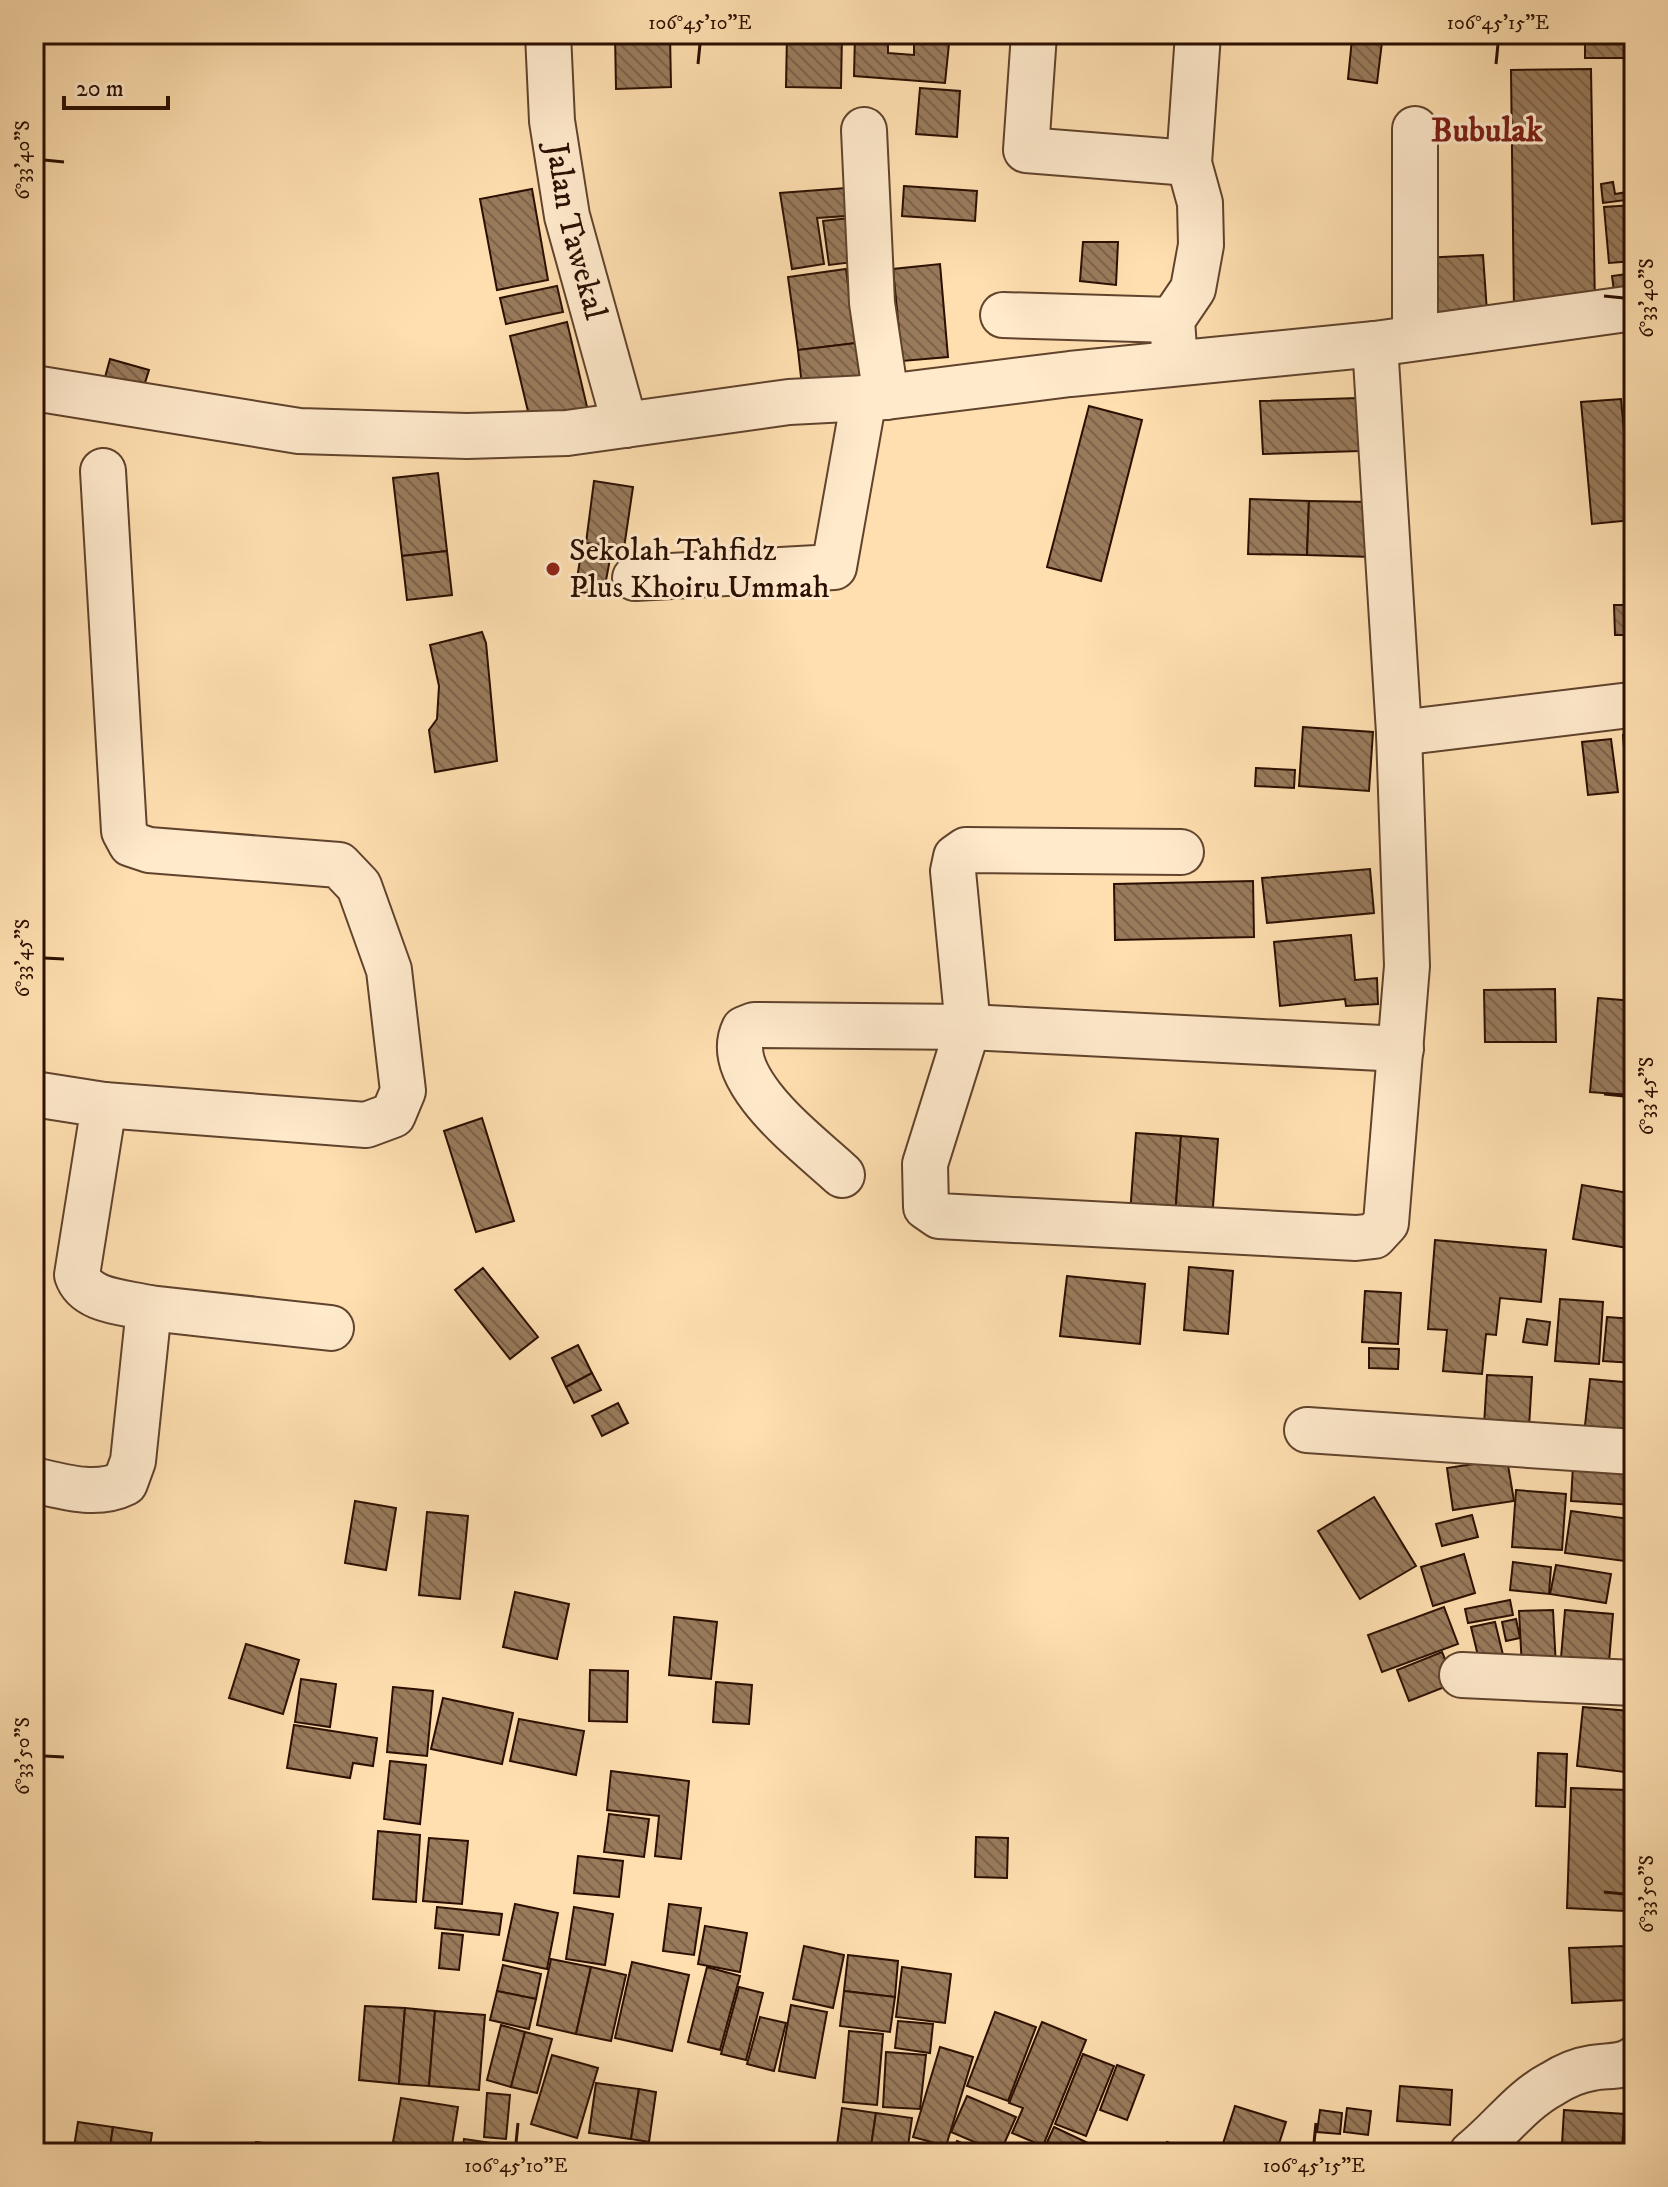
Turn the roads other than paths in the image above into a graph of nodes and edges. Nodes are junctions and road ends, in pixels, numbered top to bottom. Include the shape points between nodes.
1 (548, 34) edge
2 (1034, 34) edge
3 (1198, 34) edge
4 (1415, 129) dead end
5 (864, 130) dead end
6 (1189, 163) junction
7 (1634, 308) edge
8 (1003, 315) dead end
9 (1395, 340) junction
10 (1174, 342) junction
11 (34, 388) edge
12 (875, 398) junction
13 (625, 425) junction
14 (103, 471) dead end
15 (635, 578) dead end
16 (1630, 705) dead end
17 (1399, 733) junction
18 (1181, 852) dead end
19 (968, 1027) junction
20 (1401, 1049) junction
21 (34, 1094) edge
22 (104, 1105) junction
23 (842, 1175) dead end
24 (149, 1308) junction
25 (331, 1328) dead end
26 (1307, 1430) dead end
27 (1634, 1452) edge
28 (34, 1480) edge
29 (1462, 1675) dead end
30 (1634, 1683) edge
31 (1634, 2059) edge
32 (1472, 2153) edge

1 - 13 street, Jalan Tawekal via 552,121 567,216
2 - 6 street via 1026,150
3 - 6 street
4 - 9 street
5 - 12 street
6 - 10 street via 1200,203 1201,245 1193,289
7 - 9 street
8 - 10 street
9 - 10 street
9 - 17 street
10 - 12 street
11 - 13 street via 299,431 467,436
12 - 13 street via 789,402
12 - 15 street via 834,567
14 - 22 street via 124,831 131,844 149,850 339,865 359,886 389,970 403,1091 393,1115 366,1125
16 - 17 street
17 - 20 street via 1407,953
18 - 19 street via 966,850 956,857
19 - 20 street
19 - 20 street via 925,1164 926,1207 939,1216 1374,1236 1386,1223
19 - 23 street via 744,1029 738,1042 741,1058 759,1096
21 - 22 street
22 - 24 street via 77,1275 90,1294
24 - 25 street
24 - 28 street via 133,1461 125,1483 99,1491
26 - 27 street
29 - 30 street
31 - 32 street via 1589,2068 1551,2084

